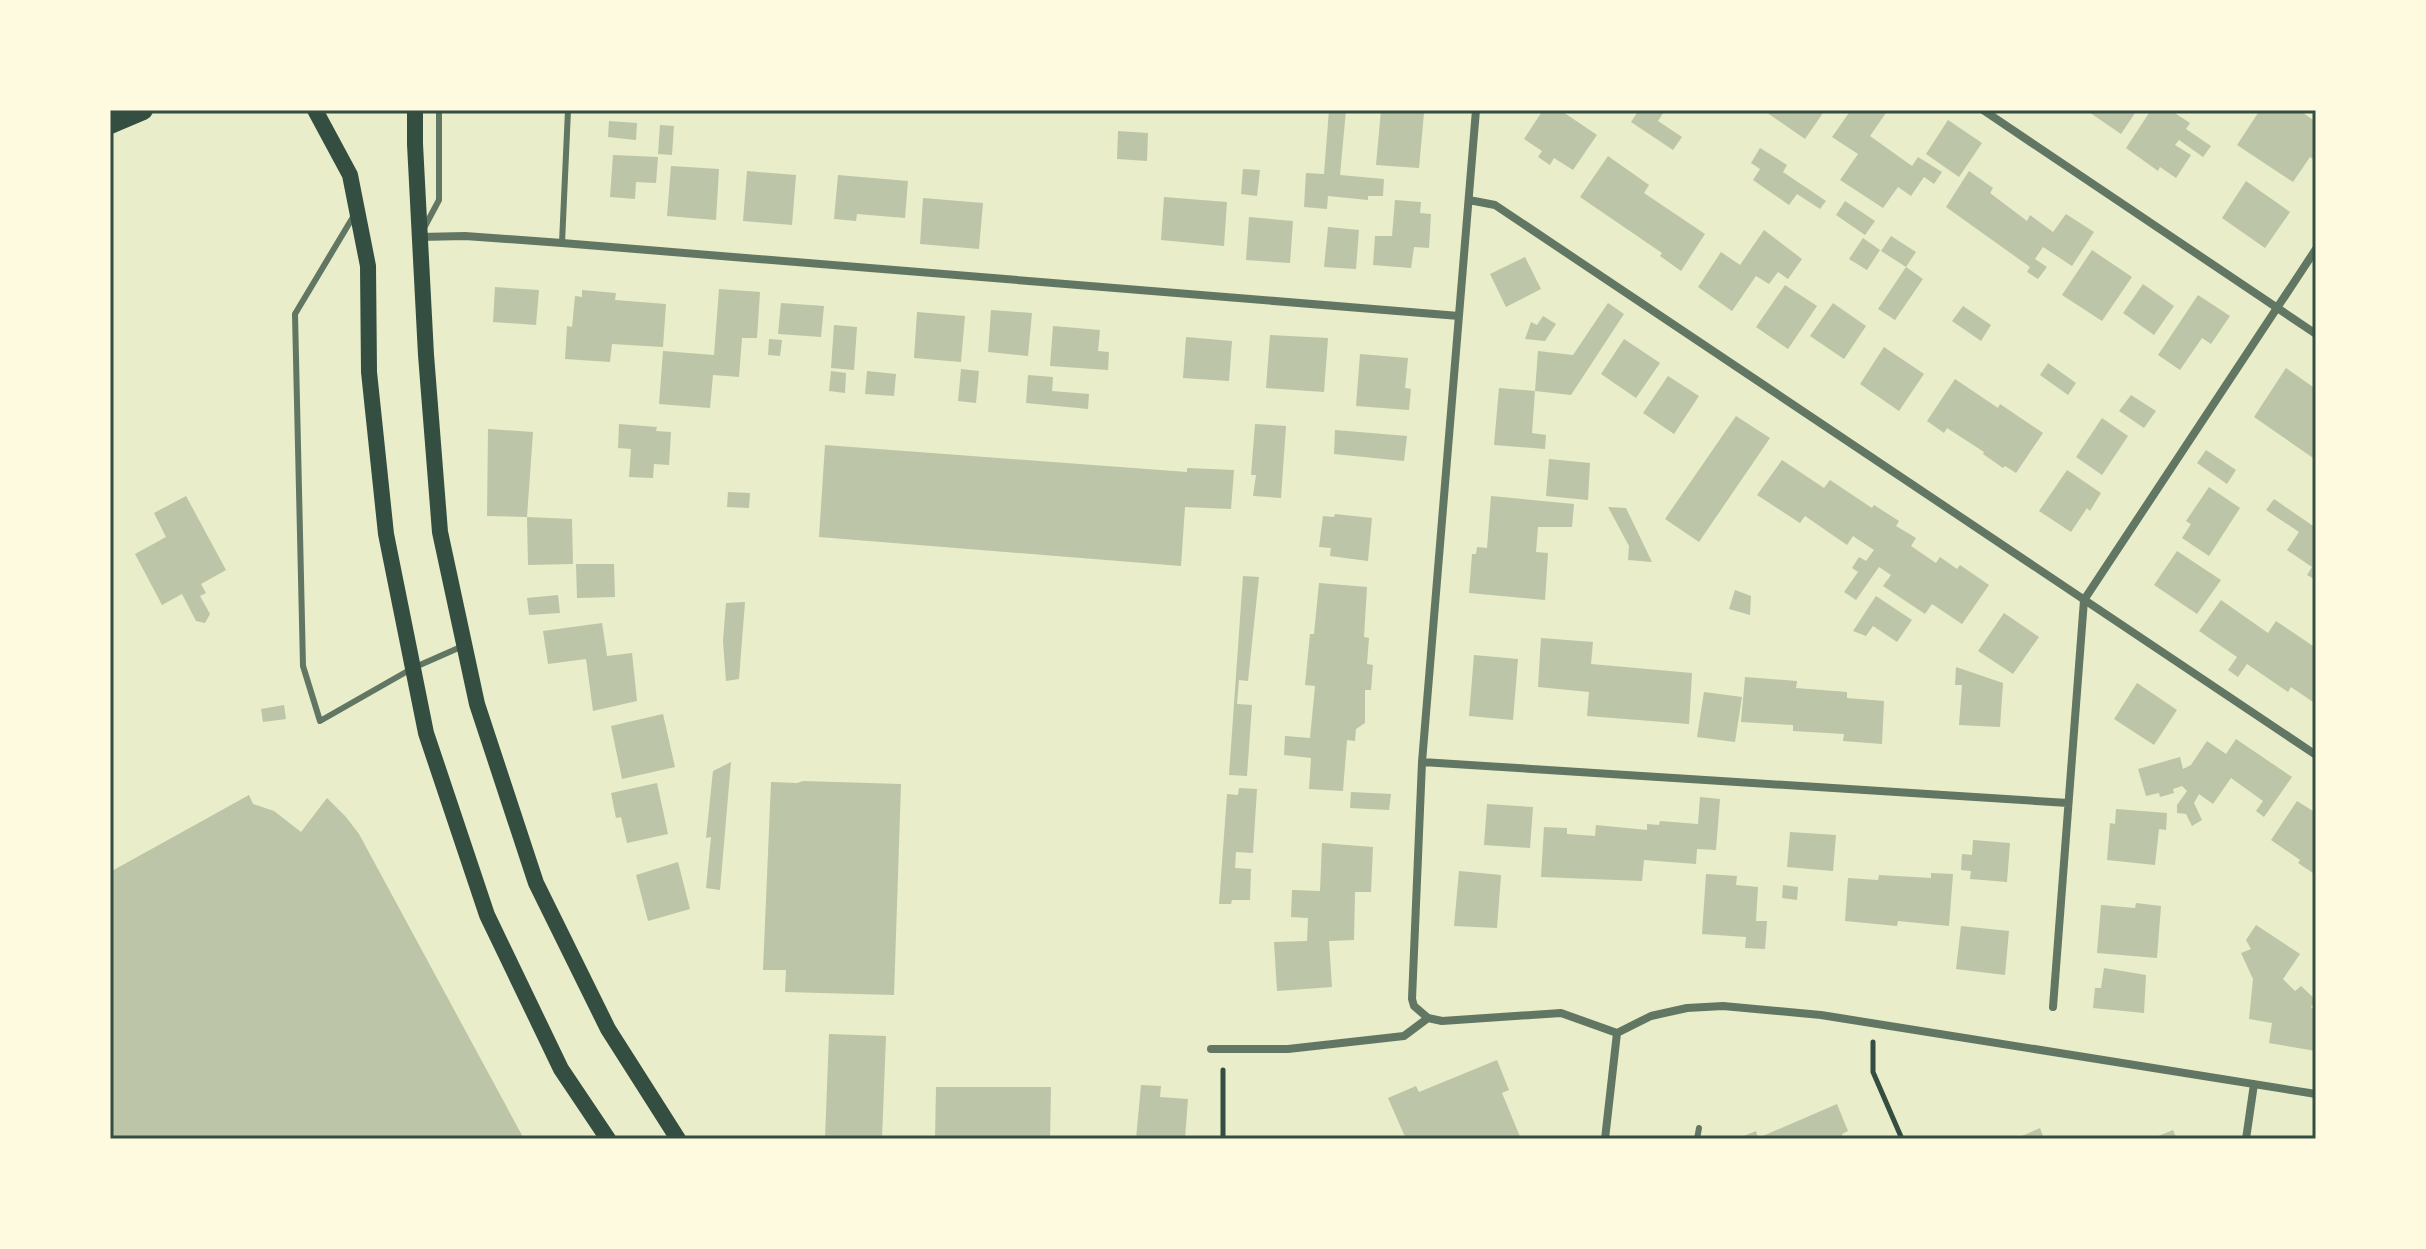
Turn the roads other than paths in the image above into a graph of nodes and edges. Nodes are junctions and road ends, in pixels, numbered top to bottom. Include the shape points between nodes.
1 (143, 110) edge
2 (315, 110) edge
3 (415, 110) edge
4 (439, 110) edge
5 (568, 110) edge
6 (1476, 110) edge
7 (1983, 110) edge
8 (110, 124) edge
9 (1469, 200) junction
10 (357, 210) junction
11 (420, 237) junction
12 (562, 243) junction
13 (2316, 249) edge
14 (2277, 308) junction
15 (1459, 316) junction
16 (2316, 334) edge
17 (2084, 600) junction
18 (465, 645) junction
19 (413, 668) junction
20 (2316, 755) edge
21 (1422, 762) junction
22 (2068, 803) junction
23 (2053, 1007) dead end
24 (1428, 1018) junction
25 (1617, 1033) junction
26 (1211, 1049) dead end
27 (2254, 1084) junction
28 (2316, 1094) edge
29 (1699, 1128) dead end
30 (608, 1139) edge
31 (678, 1139) edge
32 (1605, 1139) edge
33 (1697, 1139) edge
34 (2246, 1139) edge

1 - 8 main road
2 - 10 main road via 350,175
3 - 11 main road
4 - 11 lane via 439,200
5 - 12 lane
6 - 9 street
7 - 14 street
9 - 15 street
9 - 17 street via 1495,205
10 - 19 main road via 368,266 369,372 386,534
10 - 19 lane via 295,314 303,666 320,721
11 - 12 street
11 - 18 main road via 440,532
12 - 15 street
13 - 14 street
14 - 16 street
14 - 17 street
15 - 21 street
17 - 20 street
17 - 22 street
18 - 19 lane
18 - 31 main road via 477,704 536,883 608,1029
19 - 30 main road via 426,733 487,915 561,1069
21 - 22 street
21 - 24 street via 1412,999
22 - 23 street
24 - 25 street via 1561,1013
24 - 26 street via 1404,1036 1288,1049
25 - 27 street via 1651,1016 1723,1006 1821,1015
25 - 32 street
27 - 28 street
27 - 34 street
29 - 33 lane

